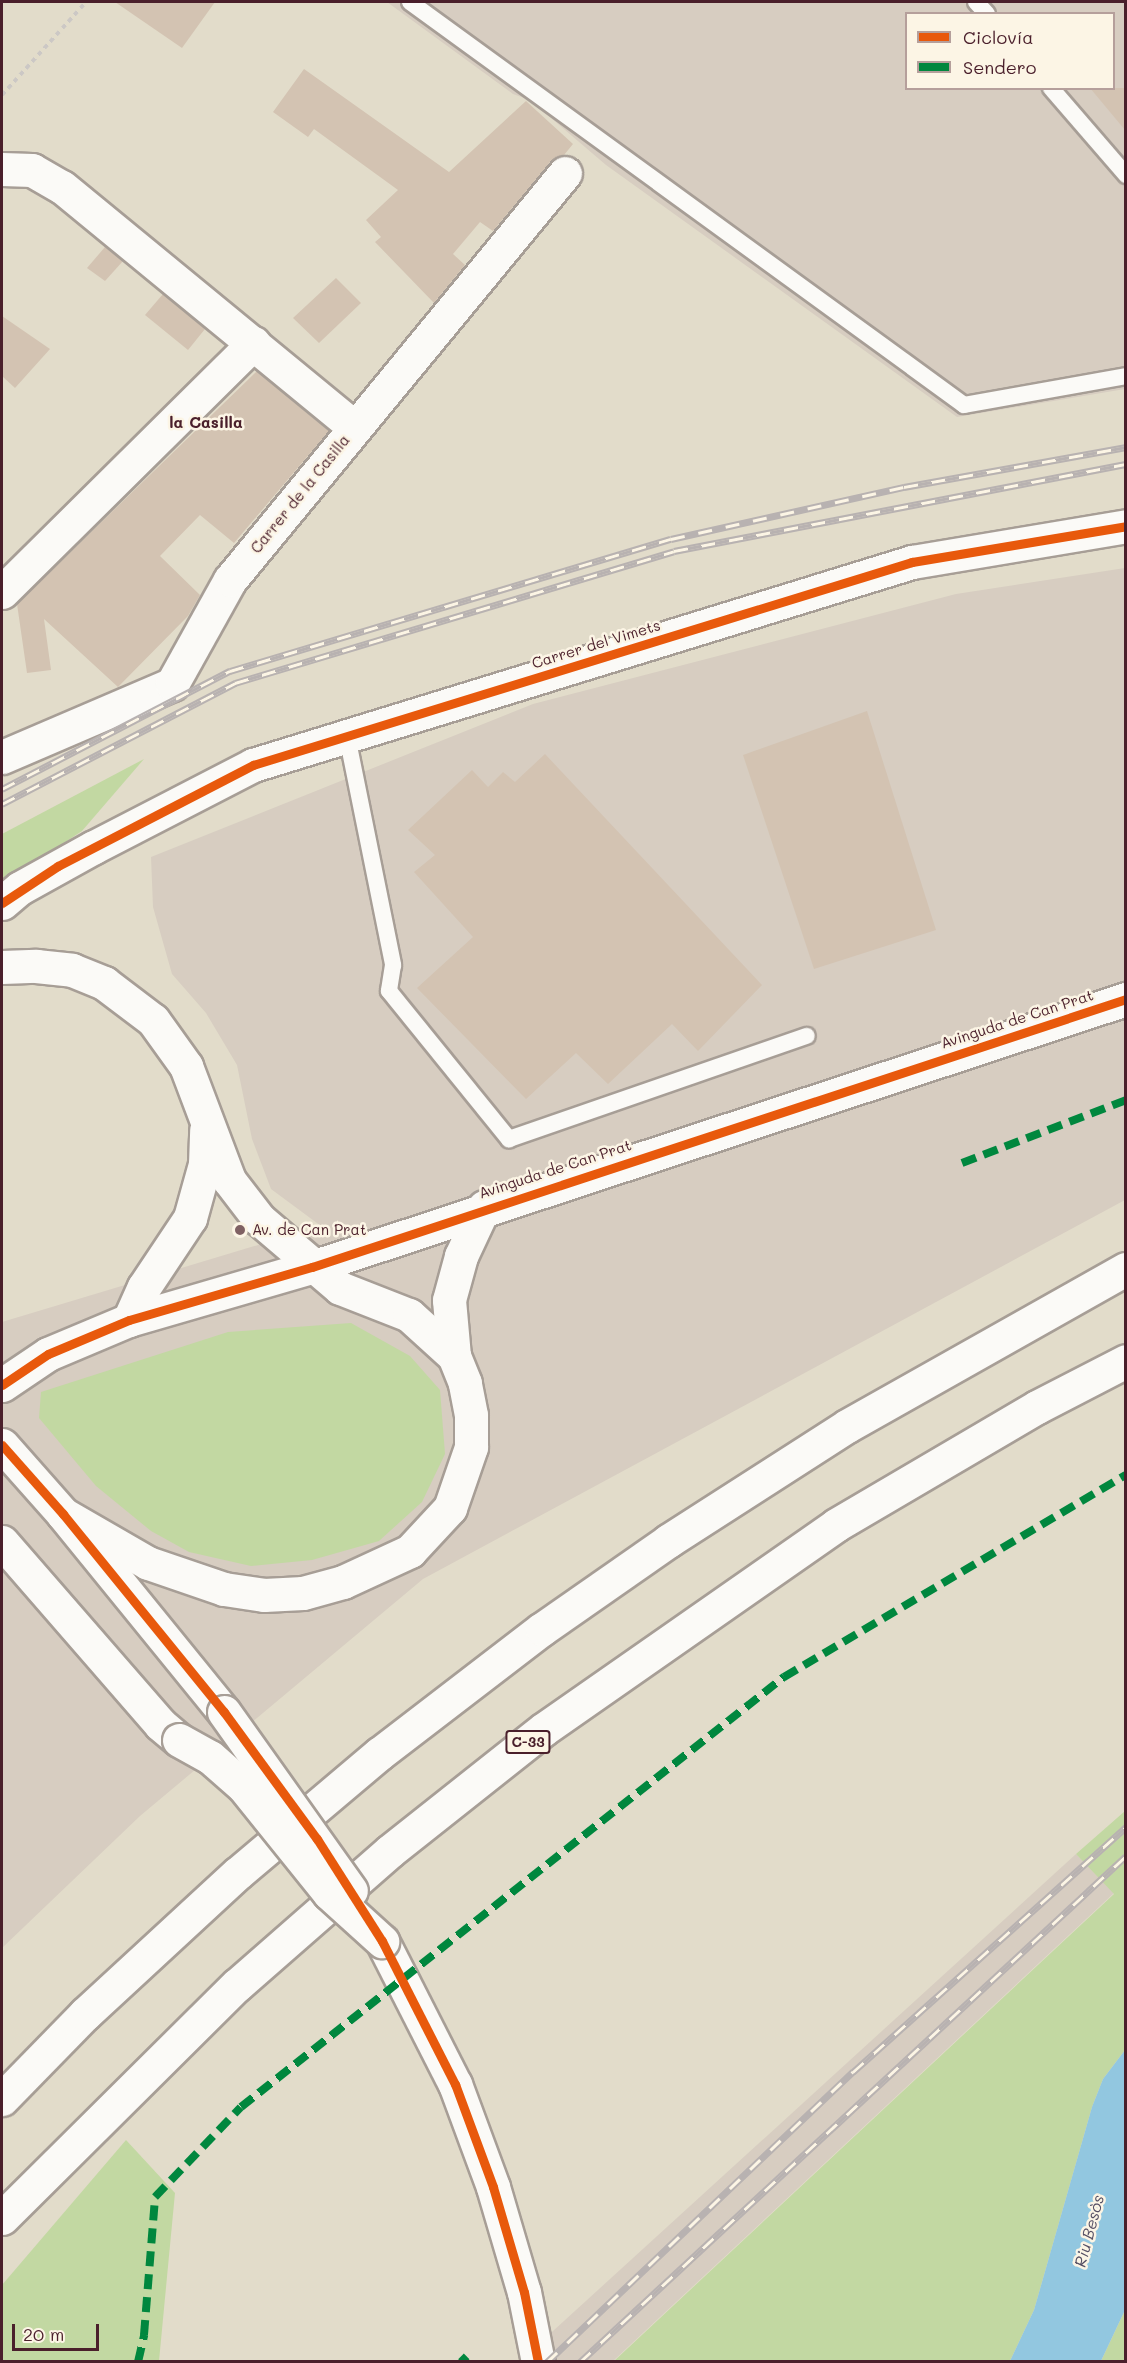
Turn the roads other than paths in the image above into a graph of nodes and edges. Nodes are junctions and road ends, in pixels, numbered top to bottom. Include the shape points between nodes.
1 (410, 2) edge
2 (1053, 90) edge
3 (2, 169) edge
4 (565, 173) dead end
5 (1125, 175) edge
6 (254, 343) junction
7 (1125, 376) edge
8 (354, 427) junction
9 (1125, 526) edge
10 (2, 591) edge
11 (347, 736) junction
12 (2, 757) edge
13 (2, 903) edge
14 (2, 968) edge
15 (1125, 999) edge
16 (807, 1036) dead end
17 (206, 1122) junction
18 (484, 1207) junction
19 (312, 1267) junction
20 (1125, 1269) edge
21 (129, 1320) junction
22 (454, 1356) junction
23 (1125, 1361) edge
24 (2, 1385) edge
25 (2, 1445) edge
26 (63, 1514) junction
27 (2, 1542) edge
28 (382, 1941) junction
29 (2, 2099) edge
30 (2, 2218) edge
31 (538, 2361) edge

1 - 7 lane via 964,405
2 - 5 lane
3 - 6 main road via 32,170 62,187
4 - 8 main road, Carrer de la Casilla
6 - 8 main road
6 - 10 main road
8 - 12 main road, Carrer de la Casilla via 230,580 172,684
9 - 11 main road, Carrer del Vimets via 912,562
11 - 13 main road, Carrer del Vimets via 253,765 94,847 20,888
11 - 16 lane via 393,965 389,991 509,1139
14 - 17 main road via 72,970 104,983 127,999 171,1041 186,1066
15 - 18 main road, Avinguda de Can Prat
17 - 19 main road via 229,1180 242,1200
17 - 21 main road via 204,1164 190,1218 177,1244 144,1287
18 - 19 main road, Avinguda de Can Prat
18 - 22 main road via 461,1256 449,1300
19 - 21 main road, Avinguda de Can Prat
19 - 22 main road via 340,1288 409,1315
20 - 29 main road via 847,1426 668,1541 542,1629 379,1754 238,1873 86,2014
21 - 24 main road, Avinguda de Can Prat via 48,1354
22 - 26 main road via 465,1383 471,1415 471,1448 450,1508 410,1551 343,1582 303,1593 264,1595 224,1588 148,1563
23 - 30 main road, C-33 via 1037,1407 836,1525 544,1729 390,1851 237,1984
25 - 26 main road
26 - 28 main road, bridge via 224,1712 317,1839
27 - 28 main road, bridge via 160,1724 210,1757 243,1786 328,1893
28 - 31 main road via 455,2084 521,2281

